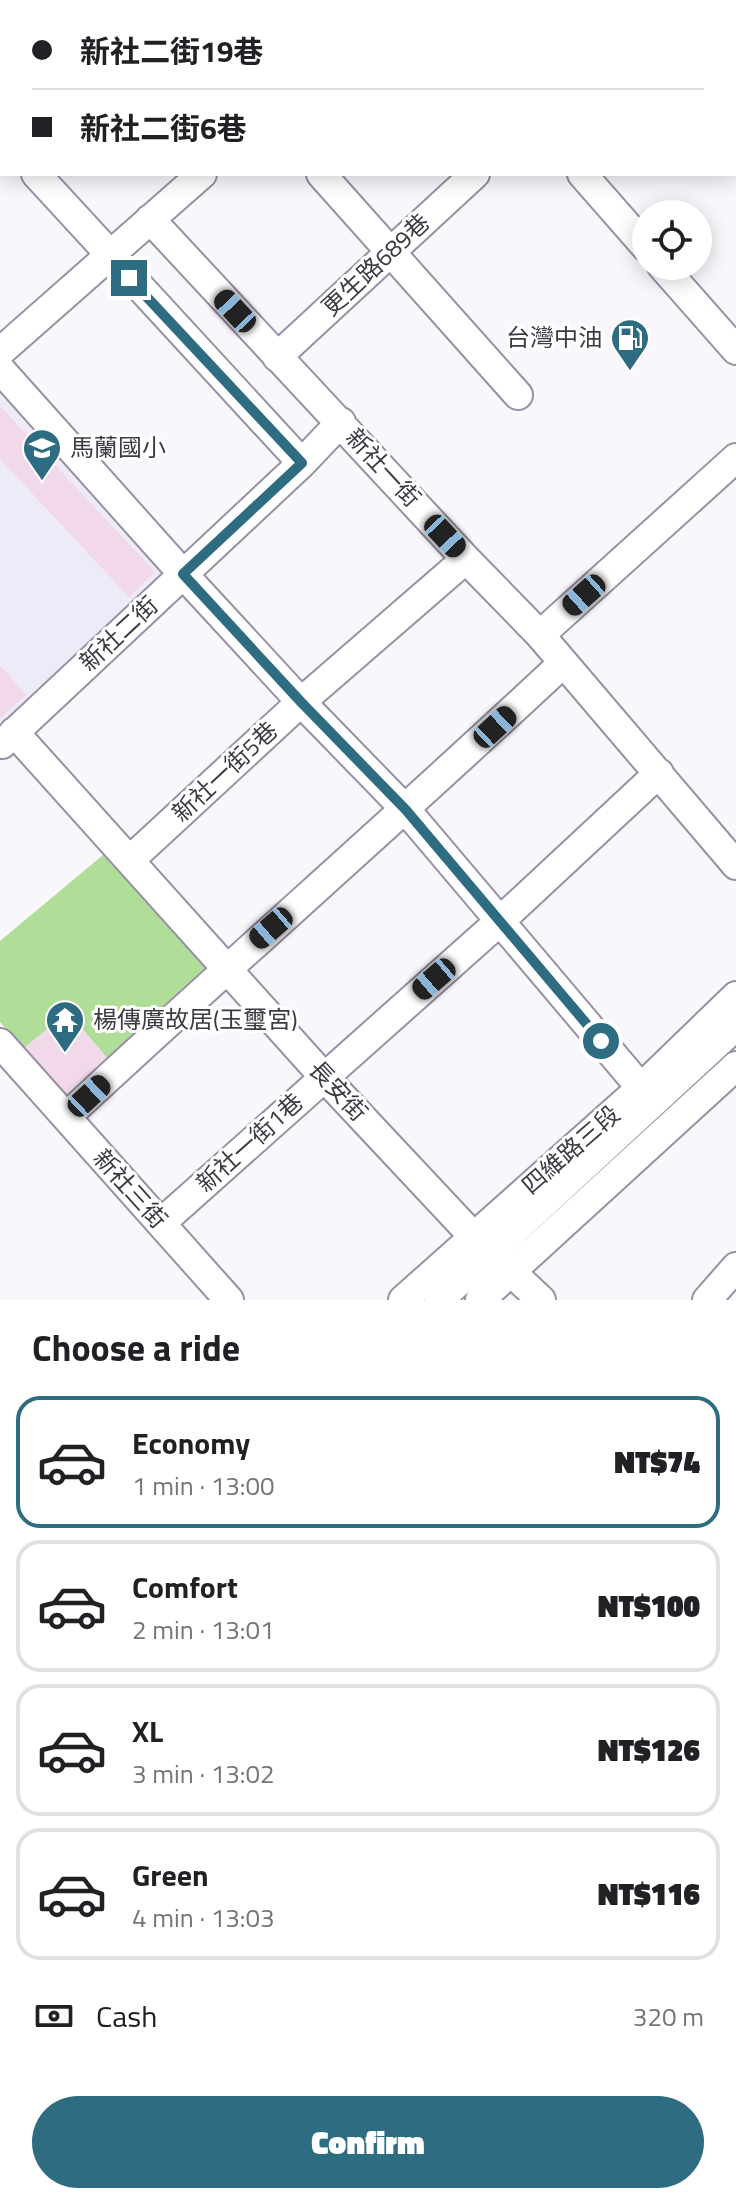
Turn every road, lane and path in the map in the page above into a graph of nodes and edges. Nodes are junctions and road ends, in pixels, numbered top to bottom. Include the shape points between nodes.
1 (38, 176) edge
2 (200, 176) edge
3 (323, 176) edge
4 (473, 176) edge
5 (584, 176) edge
6 (150, 219) junction
7 (632, 231) edge
8 (390, 252) junction
9 (109, 256) junction
10 (674, 280) edge
11 (736, 350) edge
12 (0, 352) edge
13 (277, 357) junction
14 (0, 369) edge
15 (518, 395) dead end
16 (341, 422) junction
17 (736, 458) edge
18 (302, 463) junction
19 (466, 559) junction
20 (183, 574) junction
21 (540, 635) junction
22 (562, 664) junction
23 (301, 702) junction
24 (7, 739) edge
25 (659, 773) junction
26 (406, 810) junction
27 (130, 860) junction
28 (736, 865) edge
29 (500, 921) junction
30 (227, 968) junction
31 (736, 996) edge
32 (736, 1026) edge
33 (0, 1043) edge
34 (736, 1066) edge
35 (324, 1077) junction
36 (641, 1088) junction
37 (66, 1117) junction
38 (161, 1223) junction
39 (482, 1244) junction
40 (736, 1267) edge
41 (511, 1272) junction
42 (229, 1300) edge
43 (403, 1300) edge
44 (439, 1300) edge
45 (480, 1300) edge
46 (541, 1300) edge
47 (707, 1300) edge

1 - 9 street
2 - 6 street
3 - 8 street
4 - 8 street, 更生路689巷
5 - 7 street
6 - 9 street
6 - 13 street, 新社一街
8 - 13 street, 更生路689巷
8 - 15 street
9 - 12 street
9 - 18 street
10 - 11 street
13 - 16 street, 新社一街
14 - 20 street
16 - 18 street, 新社二街
16 - 19 street, 新社一街
17 - 21 street
18 - 20 street, 新社二街
19 - 21 street, 新社一街
19 - 23 street, 新社一街5巷
20 - 23 street
20 - 24 street, 新社二街
21 - 22 street, 新社一街
22 - 25 street, 新社一街
22 - 26 street
23 - 26 street
23 - 27 street, 新社一街5巷
24 - 27 street, 長安街
25 - 28 street, 新社一街
25 - 29 street, 新社一街1巷
26 - 29 street
26 - 30 street
27 - 30 street, 長安街
29 - 35 street, 新社一街1巷
29 - 36 street
30 - 35 street, 長安街
30 - 37 street
31 - 36 street, 四維路三段
32 - 39 street, 四維路三段
33 - 37 street, 新社三街
34 - 41 street, 四維路三段
35 - 38 street, 新社一街1巷
35 - 39 street, 長安街
36 - 39 street, 四維路三段
37 - 38 street, 新社三街
38 - 42 street, 新社三街
39 - 41 street, 長安街
39 - 43 street, 四維路三段
39 - 44 street, 四維路三段
40 - 47 street
41 - 45 street, 四維路三段
41 - 46 street, 長安街

